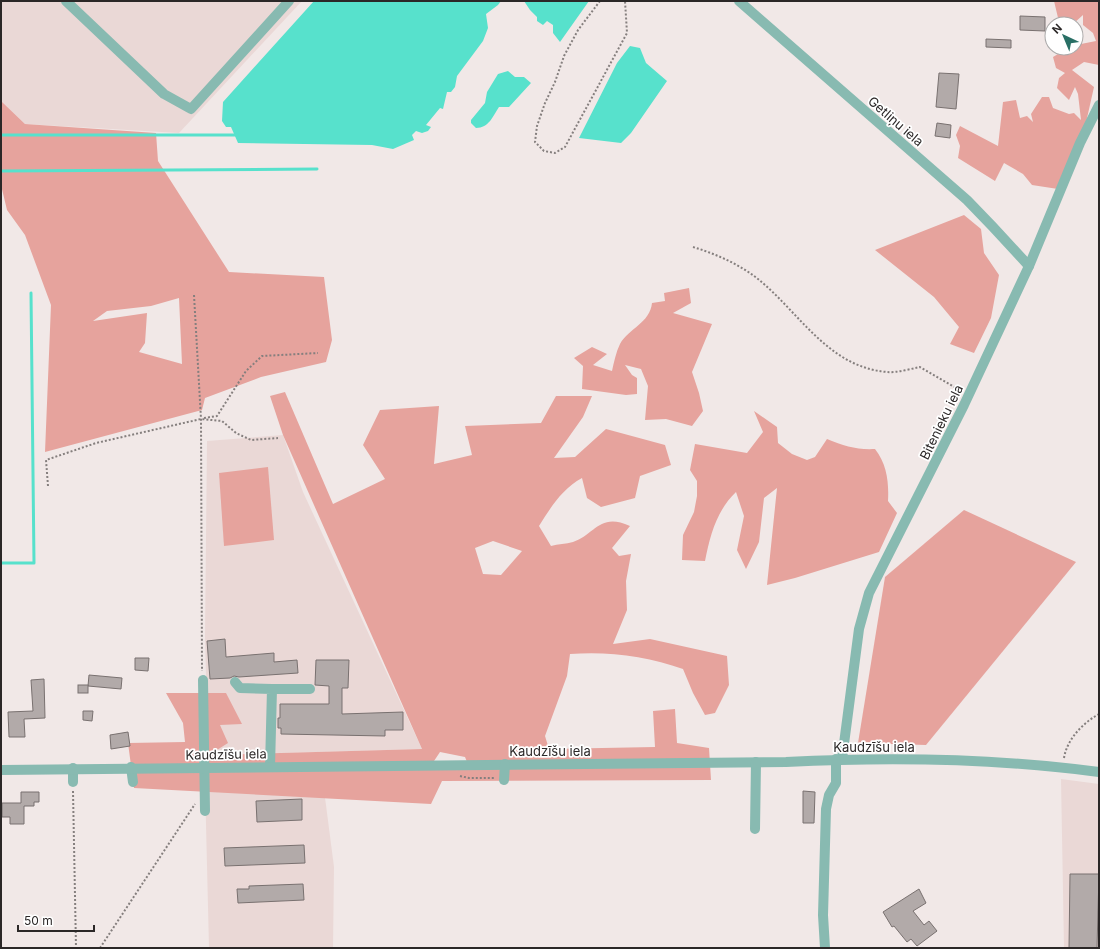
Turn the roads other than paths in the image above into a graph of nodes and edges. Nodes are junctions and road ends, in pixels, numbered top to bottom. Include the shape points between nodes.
1 (66, 1) edge
2 (289, 1) edge
3 (739, 1) edge
4 (1099, 105) edge
5 (1029, 266) junction
6 (202, 680) road end
7 (235, 682) dead end
8 (272, 689) junction
9 (310, 689) dead end
10 (839, 759) junction
11 (756, 762) junction
12 (505, 764) junction
13 (131, 767) junction
14 (270, 767) junction
15 (72, 768) junction
16 (204, 768) junction
17 (1, 770) edge
18 (1099, 772) edge
19 (505, 779) road end
20 (73, 782) road end
21 (133, 782) dead end
22 (205, 811) dead end
23 (755, 828) dead end
24 (825, 948) edge

1 - 2 street via 164,94 191,109
3 - 5 street, Getliņu iela via 967,200
4 - 5 street, Bitenieku iela via 1080,143
5 - 10 street, Bitenieku iela via 969,396 868,592 859,630
6 - 16 street
7 - 8 street via 240,688
8 - 9 street
8 - 14 street
10 - 11 street, Kaudzīšu iela
10 - 18 street, Kaudzīšu iela via 963,761 1064,767
10 - 24 street, Bitenieku iela via 836,783 828,795 826,808 823,915
11 - 12 street, Kaudzīšu iela
11 - 23 street
12 - 14 street, Kaudzīšu iela
12 - 19 street
13 - 15 street, Kaudzīšu iela
13 - 16 street, Kaudzīšu iela
13 - 21 street
14 - 16 street, Kaudzīšu iela
15 - 17 street, Kaudzīšu iela
15 - 20 street
16 - 22 street

